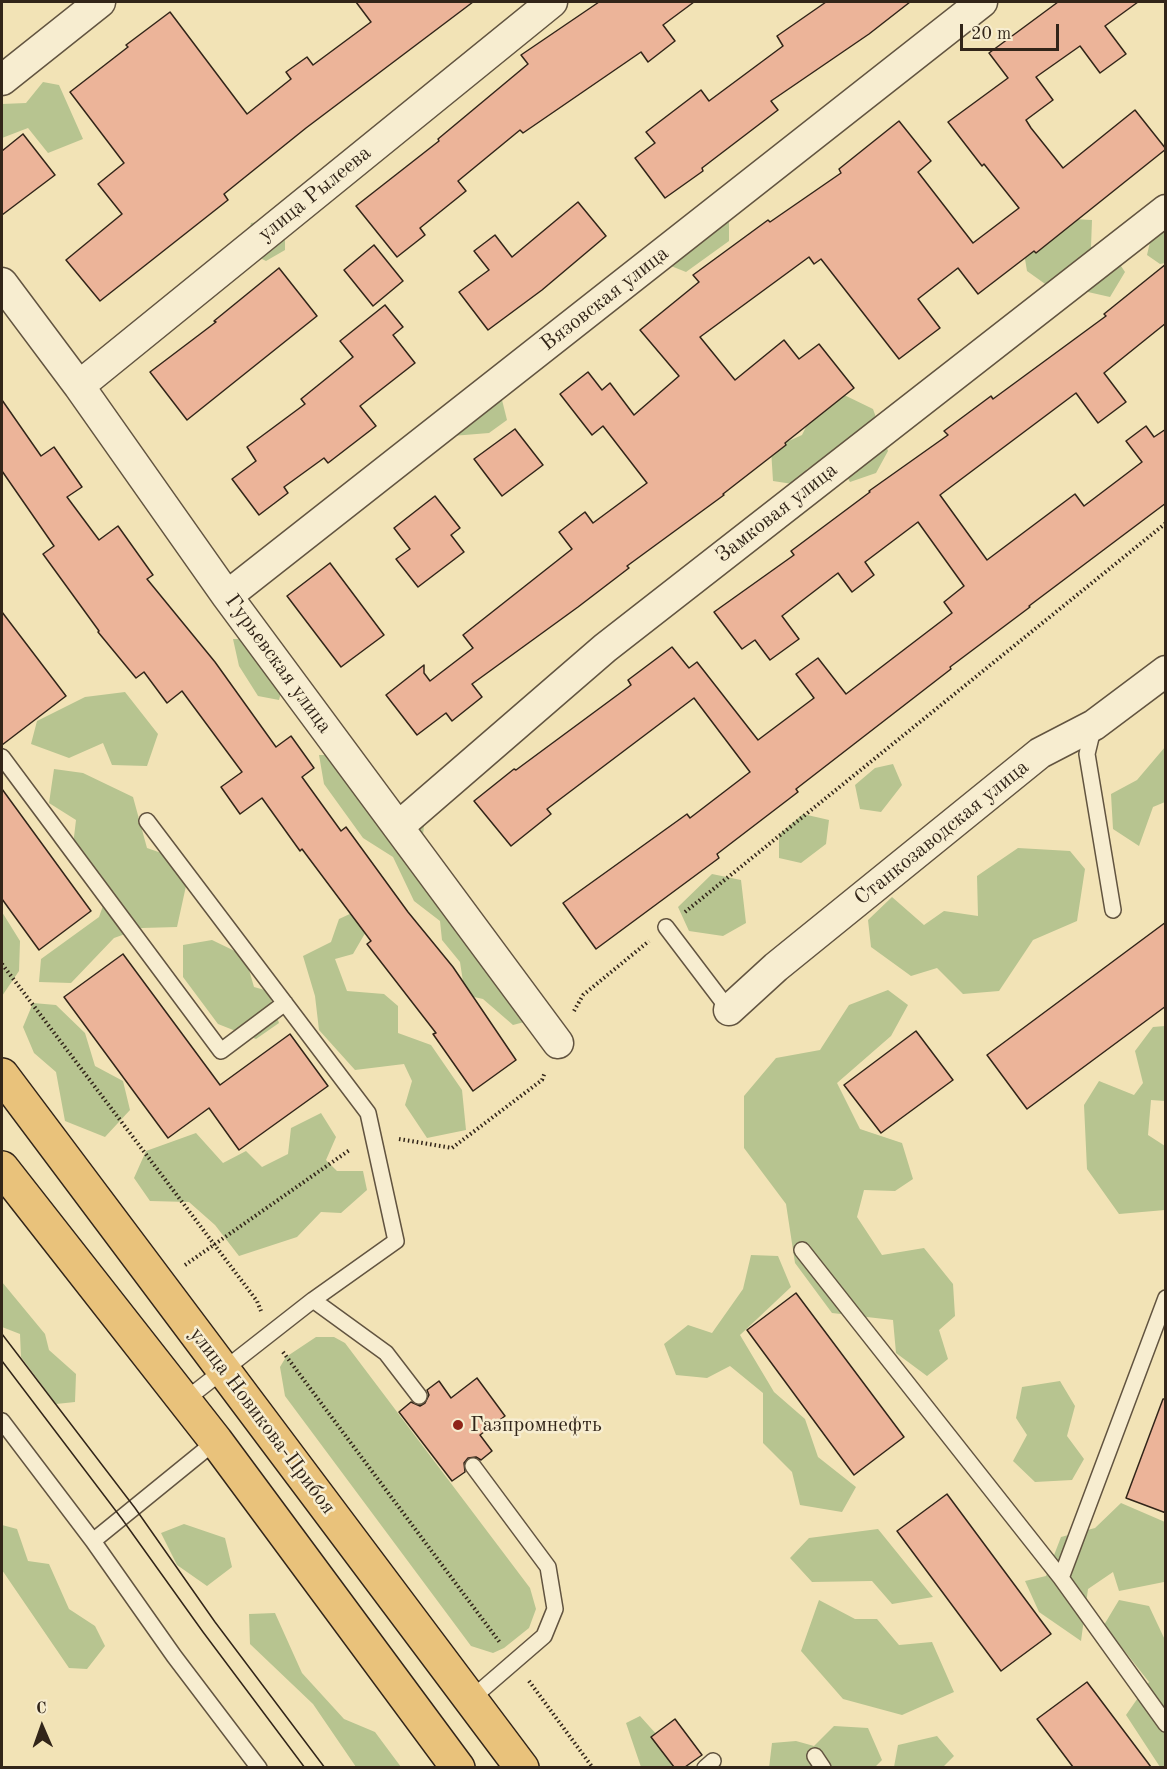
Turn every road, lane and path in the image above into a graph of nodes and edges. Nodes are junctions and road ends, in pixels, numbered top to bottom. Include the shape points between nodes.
1 (100, 2) edge
2 (552, 2) edge
3 (982, 2) edge
4 (2, 80) edge
5 (1166, 210) edge
6 (2, 283) edge
7 (79, 386) junction
8 (227, 596) junction
9 (1166, 671) edge
10 (1094, 725) junction
11 (2, 757) edge
12 (147, 821) dead end
13 (398, 827) junction
14 (1113, 910) dead end
15 (666, 927) dead end
16 (2, 964) edge
17 (285, 1003) junction
18 (729, 1010) joint
19 (558, 1043) dead end
20 (2, 1075) edge
21 (2, 1168) edge
22 (802, 1250) dead end
23 (1166, 1298) edge
24 (314, 1300) junction
25 (270, 1335) junction
26 (223, 1370) junction
27 (419, 1396) dead end
28 (184, 1401) junction
29 (2, 1421) edge
30 (216, 1441) junction
31 (473, 1466) dead end
32 (93, 1541) junction
33 (1061, 1578) junction
34 (514, 1662) junction
35 (471, 1699) junction
36 (1166, 1724) edge
37 (259, 1767) edge
38 (458, 1767) edge
39 (522, 1767) edge
40 (593, 1767) edge

1 - 4 street
2 - 7 street, улица Рылеева
3 - 8 street, Вязовская улица
5 - 13 street, Замковая улица via 605,648
6 - 7 street, Гурьевская улица
7 - 8 street, Гурьевская улица
8 - 13 street, Гурьевская улица
9 - 10 street, Станкозаводская улица
10 - 14 lane via 1087,754
10 - 18 street, Станкозаводская улица via 1040,753 776,967
11 - 17 lane via 221,1051
12 - 17 lane
13 - 19 street, Гурьевская улица
15 - 18 lane
16 - 25 path via 257,1301
17 - 24 lane via 368,1113 396,1241
20 - 26 main road, улица Новикова-Прибоя
21 - 28 main road
22 - 33 lane
23 - 33 lane
24 - 25 lane
24 - 27 lane via 386,1353
25 - 26 lane
25 - 34 path
26 - 28 lane
26 - 35 main road, улица Новикова-Прибоя
28 - 30 main road
29 - 32 lane
30 - 32 lane
30 - 38 main road
31 - 34 lane via 548,1567 555,1609 544,1636
32 - 37 lane
33 - 36 lane
34 - 35 lane
34 - 40 path
35 - 39 main road, улица Новикова-Прибоя

